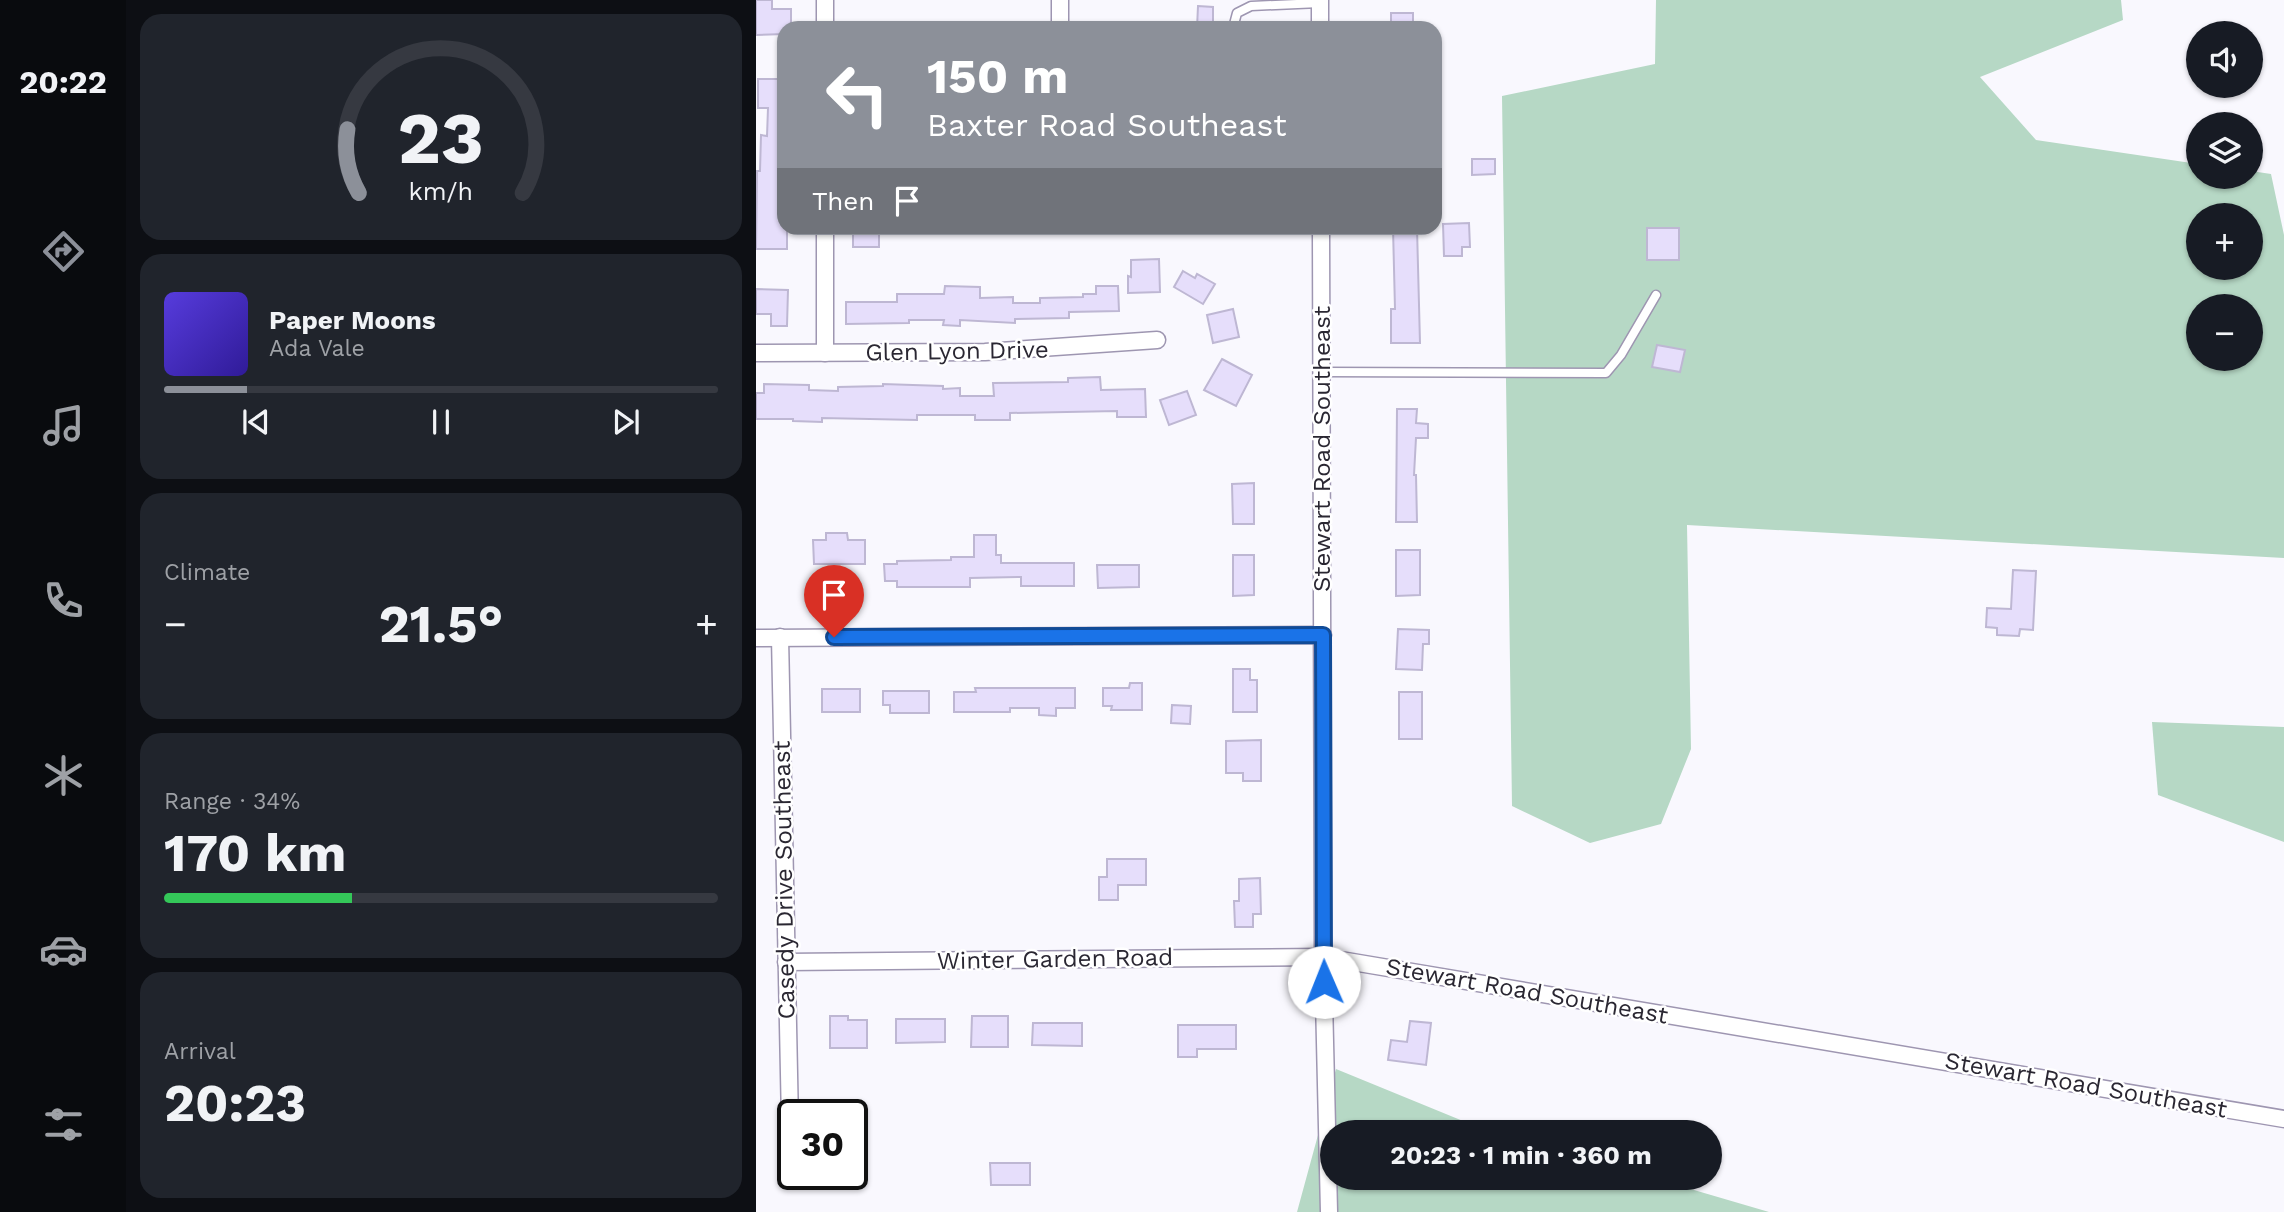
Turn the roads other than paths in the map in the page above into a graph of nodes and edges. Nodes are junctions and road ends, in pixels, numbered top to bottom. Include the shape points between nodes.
1 (825, 0) edge
2 (1060, 0) edge
3 (1320, 1) edge
4 (825, 21) edge
5 (1060, 21) edge
6 (1235, 21) edge
7 (1320, 21) edge
8 (825, 235) edge
9 (1321, 235) edge
10 (1656, 295) dead end
11 (1157, 340) dead end
12 (756, 353) edge
13 (825, 353) junction
14 (1322, 372) junction
15 (1323, 635) junction
16 (780, 637) junction
17 (756, 638) edge
18 (1323, 957) junction
19 (786, 962) junction
20 (789, 1099) edge
21 (2284, 1119) edge
22 (1329, 1212) edge

1 - 4 street
2 - 5 street
3 - 6 lane via 1251,6 1237,13
3 - 7 street
8 - 13 street
9 - 14 street, Stewart Road Southeast
10 - 14 lane via 1606,373
11 - 13 street, Glen Lyon Drive via 1034,350
12 - 13 street, Glen Lyon Drive
14 - 15 street, Stewart Road Southeast
15 - 16 street
15 - 18 street, Stewart Road Southeast
16 - 17 street
16 - 19 street, Casedy Drive Southeast
18 - 19 street, Winter Garden Road
18 - 21 street, Stewart Road Southeast
18 - 22 street
19 - 20 street, Casedy Drive Southeast

